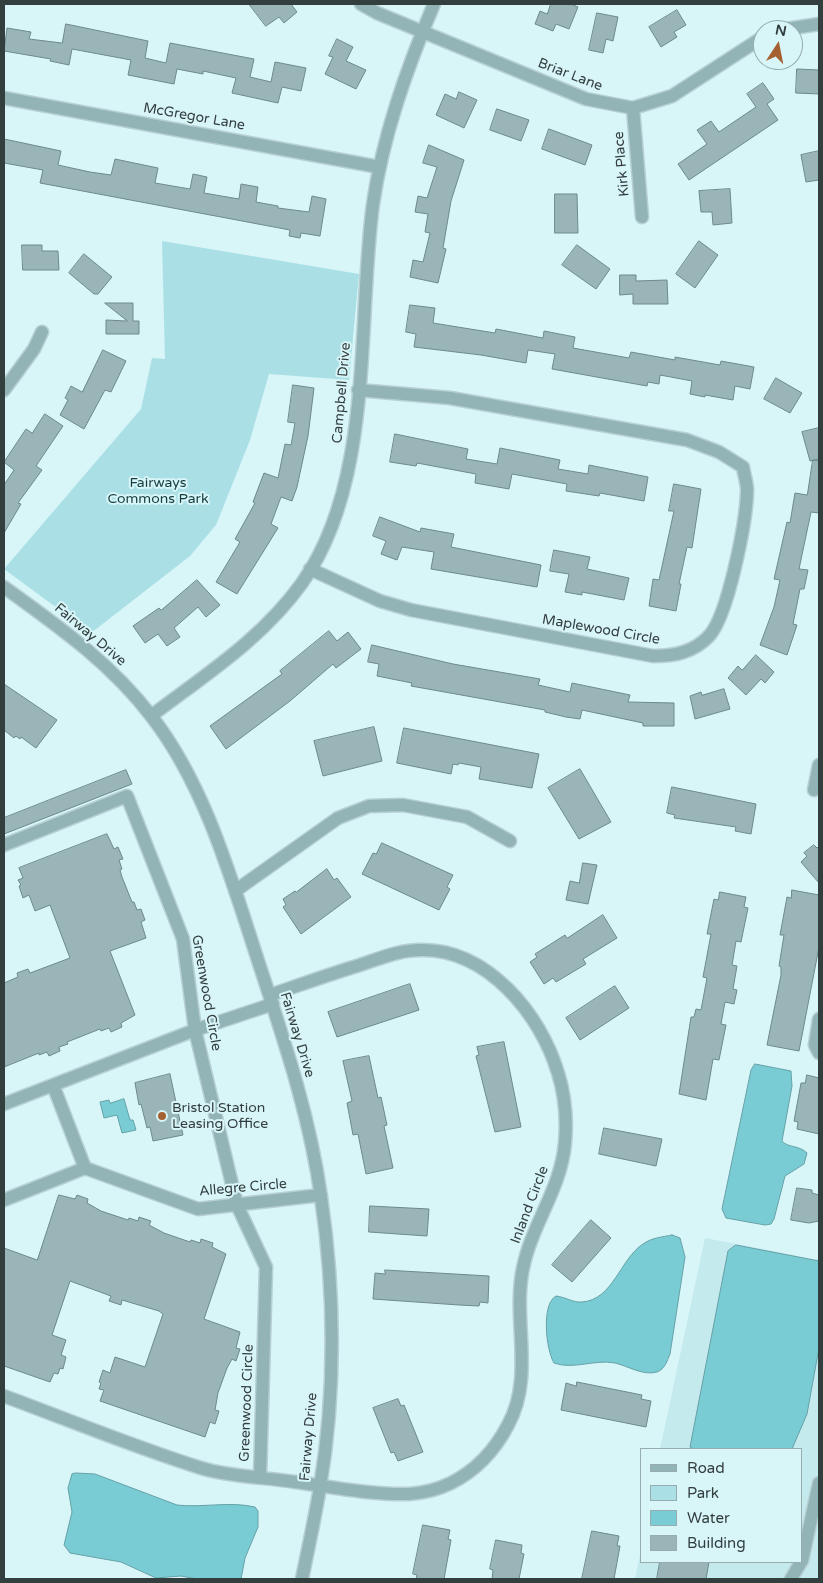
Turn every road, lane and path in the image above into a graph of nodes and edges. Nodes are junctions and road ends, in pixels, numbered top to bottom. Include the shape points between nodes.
1 (361, 4) edge
2 (434, 4) edge
3 (819, 24) edge
4 (803, 26) edge
5 (423, 32) junction
6 (753, 43) edge
7 (4, 98) edge
8 (633, 108) junction
9 (379, 167) junction
10 (642, 217) dead end
11 (42, 332) dead end
12 (4, 390) edge
13 (358, 390) junction
14 (310, 569) junction
15 (4, 587) edge
16 (151, 716) junction
17 (819, 765) edge
18 (814, 790) dead end
19 (510, 841) dead end
20 (4, 845) edge
21 (235, 891) junction
22 (271, 999) junction
23 (819, 1019) edge
24 (195, 1030) junction
25 (819, 1053) edge
26 (53, 1085) junction
27 (4, 1104) edge
28 (86, 1168) junction
29 (321, 1195) junction
30 (4, 1200) edge
31 (237, 1205) junction
32 (4, 1396) edge
33 (260, 1477) junction
34 (819, 1482) edge
35 (320, 1486) junction
36 (803, 1552) edge
37 (800, 1563) edge
38 (302, 1579) edge
39 (791, 1579) edge

1 - 5 street, Briar Lane
2 - 5 street, Campbell Drive
3 - 4 street
5 - 8 street, Briar Lane via 586,99
5 - 9 street, Campbell Drive via 402,87
6 - 8 street, Briar Lane via 672,96
7 - 9 street, McGregor Lane
8 - 10 street, Kirk Place
9 - 13 street, Campbell Drive
11 - 12 street via 34,349
13 - 14 street, Campbell Drive via 347,478 329,533
13 - 14 street, Maplewood Circle via 450,398 686,440 719,452 743,467 748,491 727,601 718,626 704,641 676,655 653,656 411,610 380,601
14 - 16 street, Campbell Drive via 278,613 251,639
15 - 16 street, Fairway Drive via 72,636 112,671
16 - 21 street, Fairway Drive via 194,783
17 - 18 street
19 - 21 street via 467,817 404,805 369,806 338,818
20 - 24 street, Greenwood Circle via 127,796 183,939
21 - 22 street, Fairway Drive
22 - 24 street
22 - 29 street, Fairway Drive via 297,1084
22 - 35 street, Inland Circle via 392,953 421,950 458,955 486,971 523,1007 547,1044 558,1071 564,1099 565,1142 558,1180 527,1252 522,1272 520,1393 514,1414 496,1446 464,1475 451,1483 422,1492 404,1494
23 - 25 street via 815,1045
24 - 26 street
24 - 31 street, Greenwood Circle
26 - 27 street
26 - 28 street
28 - 30 street
28 - 31 street, Allegre Circle via 198,1209
29 - 31 street, Allegre Circle
29 - 35 street, Fairway Drive via 331,1326 327,1428
31 - 33 street, Greenwood Circle via 266,1267
32 - 33 street, Greenwood Circle via 204,1469
33 - 35 street, Greenwood Circle
34 - 36 street
35 - 38 street, Fairway Drive
37 - 39 street

